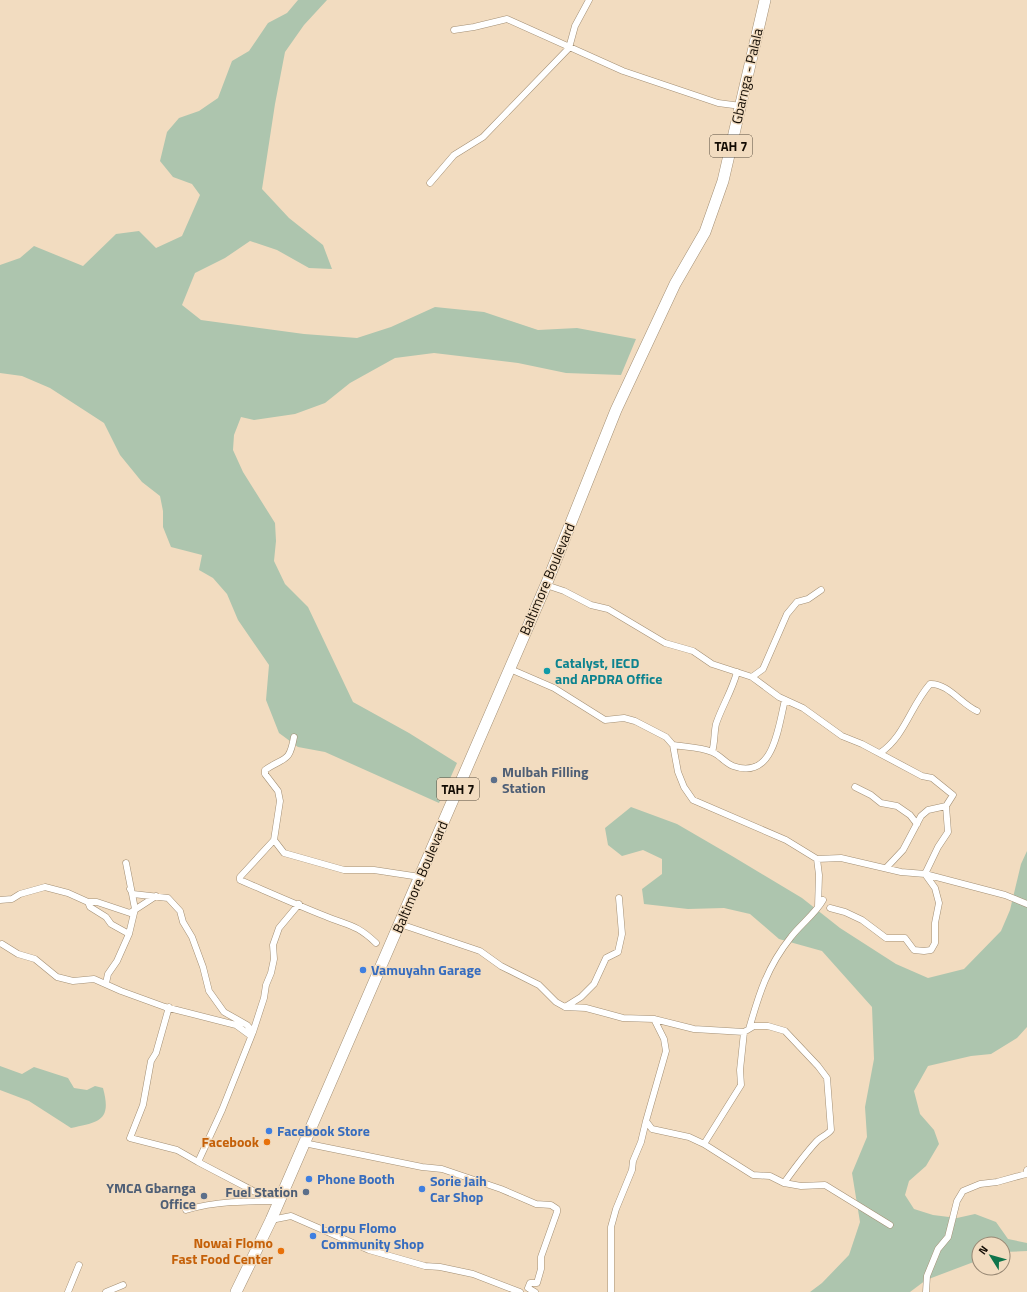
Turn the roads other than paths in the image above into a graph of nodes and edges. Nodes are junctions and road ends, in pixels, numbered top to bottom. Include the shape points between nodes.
1 (589, 0) edge
2 (765, 0) edge
3 (454, 30) dead end
4 (569, 48) junction
5 (741, 106) junction
6 (430, 183) dead end
7 (675, 284) joint
8 (546, 585) junction
9 (821, 590) dead end
10 (510, 669) junction
11 (737, 672) junction
12 (752, 677) junction
13 (785, 700) junction
14 (977, 711) dead end
15 (294, 737) dead end
16 (673, 745) junction
17 (712, 752) junction
18 (880, 753) junction
19 (856, 788) dead end
20 (946, 806) junction
21 (917, 824) junction
22 (274, 840) junction
23 (817, 859) junction
24 (126, 863) dead end
25 (887, 867) junction
26 (925, 874) junction
27 (420, 876) junction
28 (130, 889) junction
29 (156, 896) junction
30 (619, 898) dead end
31 (0, 900) edge
32 (823, 900) dead end
33 (88, 902) junction
34 (299, 904) junction
35 (1027, 904) edge
36 (818, 906) junction
37 (830, 908) dead end
38 (135, 909) junction
39 (400, 924) junction
40 (129, 934) junction
41 (0, 942) edge
42 (376, 943) dead end
43 (106, 983) junction
44 (169, 1007) junction
45 (564, 1007) junction
46 (654, 1019) junction
47 (746, 1031) junction
48 (252, 1034) junction
49 (646, 1121) junction
50 (304, 1143) junction
51 (704, 1144) junction
52 (198, 1162) junction
53 (1027, 1170) edge
54 (784, 1184) junction
55 (277, 1201) junction
56 (186, 1210) dead end
57 (271, 1220) junction
58 (890, 1225) dead end
59 (79, 1265) dead end
60 (123, 1285) dead end
61 (526, 1290) edge
62 (68, 1292) edge
63 (106, 1292) edge
64 (236, 1292) edge
65 (520, 1292) edge
66 (535, 1292) edge
67 (611, 1292) edge
68 (926, 1292) edge

1 - 4 street via 575,26
2 - 5 highway, Gbarnga - Palala / TAH 7
3 - 4 street via 507,19
4 - 5 street via 697,97
4 - 6 street via 483,137 454,155
5 - 7 highway, Gbarnga - Palala / TAH 7 via 723,181 705,232
7 - 8 highway, Baltimore Boulevard / TAH 7 via 616,410
8 - 10 highway, Baltimore Boulevard / TAH 7
8 - 11 street via 608,610 666,643 693,651 712,664
9 - 12 street via 808,599 797,602 787,614 763,669
10 - 16 street via 554,688 605,720 624,718 635,721 666,737
10 - 27 highway, Baltimore Boulevard / TAH 7
11 - 12 street
11 - 17 street via 716,726
12 - 13 street
13 - 17 street via 773,746 766,760 758,767 732,766
13 - 18 street via 803,708 842,736
14 - 18 street via 966,707 938,684 930,684 896,740
15 - 22 street via 287,759 265,770 265,774 278,791 280,801
16 - 17 street
16 - 23 street via 678,772 693,800 786,840
18 - 20 street via 922,776 932,778 952,795
19 - 21 street via 881,803 897,806
20 - 21 street via 928,810
20 - 26 street via 948,832
21 - 25 street via 903,850
22 - 27 street via 284,853 344,870 374,870
22 - 34 street via 240,880
23 - 25 street via 841,858
23 - 36 street
24 - 28 street
25 - 26 street
26 - 35 street via 1005,895
26 - 37 street via 935,888 939,903 935,943 931,950 914,950 905,938 886,938 862,920
27 - 39 highway, Baltimore Boulevard / TAH 7
28 - 29 street via 133,894
28 - 38 street
29 - 38 street
29 - 48 street via 168,898 180,911 204,967 209,991 224,1012 247,1026
30 - 45 street via 622,934 618,952 606,958 594,984 581,997
31 - 33 street via 12,899 45,887
32 - 36 street
33 - 38 street via 97,902 130,913
33 - 40 street via 90,907 106,917 111,924
34 - 42 street via 364,931
34 - 48 street via 279,928 273,945 271,974
36 - 47 street via 773,960
38 - 40 street
39 - 45 street via 480,951 501,966 538,985
39 - 50 highway, Baltimore Boulevard / TAH 7
40 - 43 street via 108,974
41 - 43 street via 18,954 35,960 57,977 72,981 94,979
43 - 44 street via 121,991
44 - 48 street via 236,1025
44 - 52 street via 156,1053 151,1061 141,1110 130,1138 176,1150
45 - 46 street via 586,1008 623,1018
46 - 47 street via 694,1029
46 - 49 street via 664,1039 666,1050
47 - 51 street via 740,1070 741,1085
47 - 54 street via 754,1026 768,1026 785,1031 827,1078 831,1130 804,1155
48 - 52 street
49 - 51 street via 652,1130 689,1137
49 - 67 street via 632,1170 611,1226
50 - 55 highway, Baltimore Boulevard / TAH 7
50 - 61 street via 410,1165 442,1168 536,1204 552,1205 558,1212 541,1257 537,1283 530,1283
51 - 54 street via 752,1175 770,1176
52 - 55 street
53 - 68 street via 1026,1174 980,1184 963,1191 957,1201 948,1237 938,1249 927,1276
54 - 58 street via 825,1185
55 - 56 street via 238,1201
55 - 57 highway, Baltimore Boulevard / TAH 7
57 - 64 highway, Baltimore Boulevard / TAH 7
57 - 65 street via 291,1216 369,1250 426,1266 440,1266 473,1274
59 - 62 street
60 - 63 street
61 - 66 street

